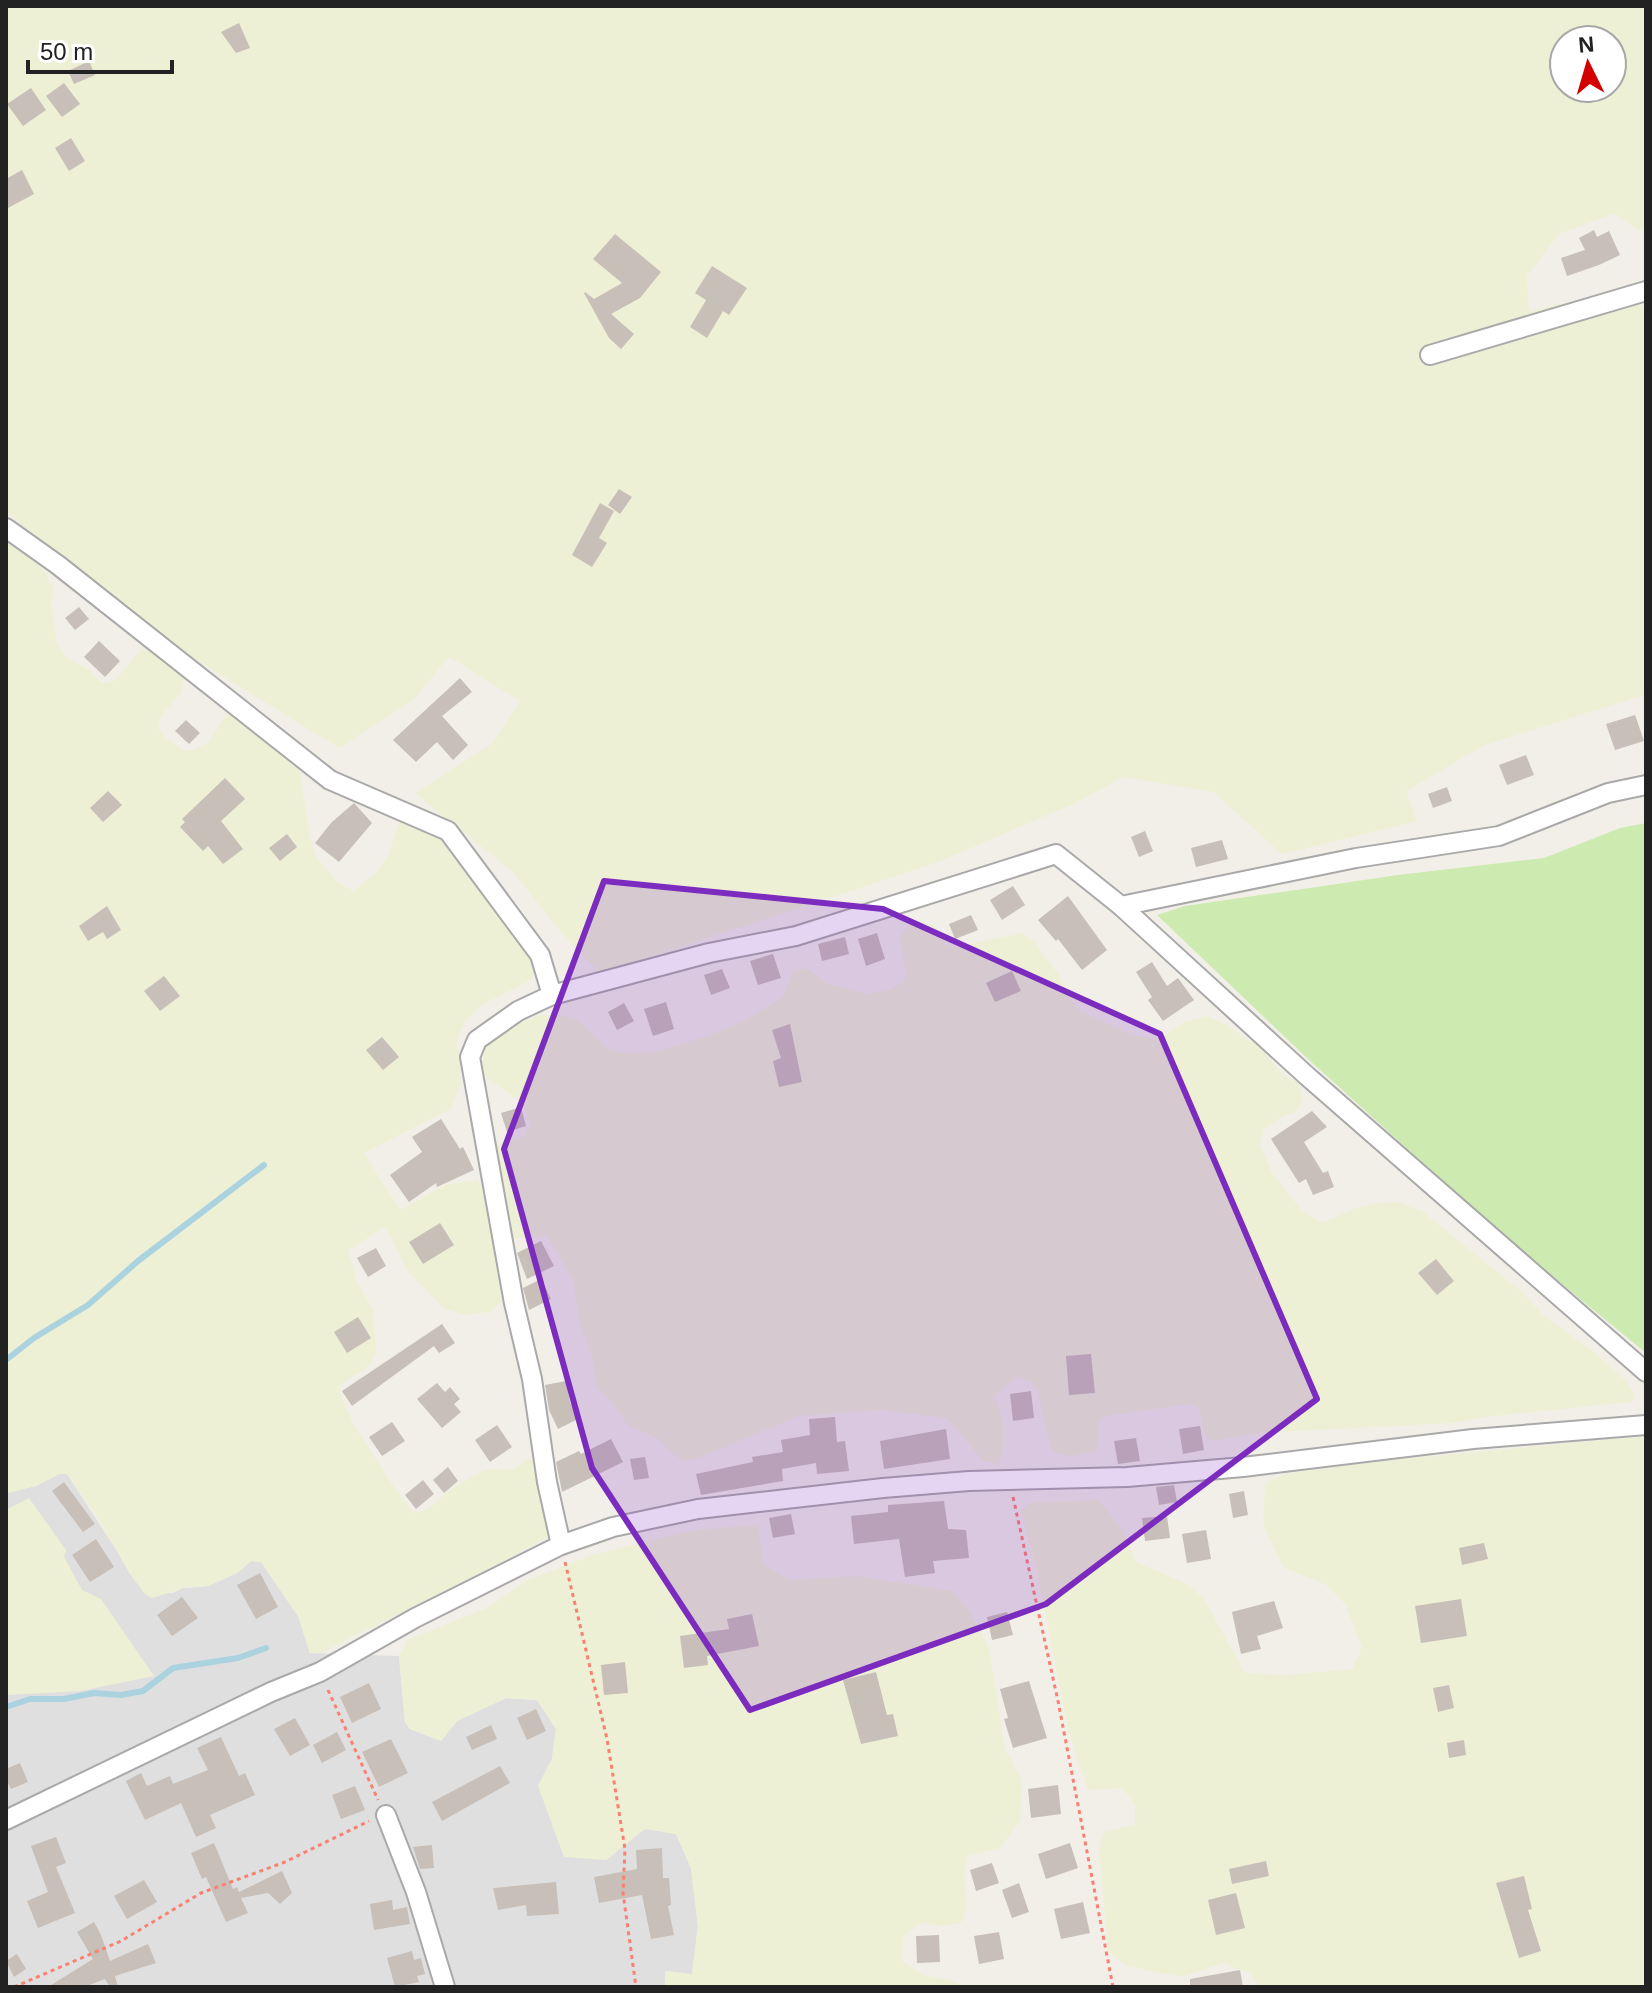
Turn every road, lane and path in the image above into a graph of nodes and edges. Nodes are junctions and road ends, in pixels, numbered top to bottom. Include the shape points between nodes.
1 (1646, 291) edge
2 (1430, 355) dead end
3 (6, 528) edge
4 (1646, 785) edge
5 (1121, 906) junction
6 (552, 995) junction
7 (1646, 1372) edge
8 (1646, 1425) edge
9 (1010, 1481) junction
10 (561, 1545) junction
11 (320, 1672) junction
12 (386, 1815) junction
13 (6, 1820) edge
14 (14, 1987) edge
15 (445, 1987) edge
16 (636, 1987) edge
17 (1113, 1987) edge

1 - 2 street
3 - 6 street via 330,780 448,831 540,955
4 - 5 street via 1608,793 1499,836 1356,858
5 - 6 street via 1056,854 796,936
5 - 7 street
6 - 10 street via 477,1040 470,1057
8 - 9 street via 1473,1439 1243,1467
9 - 10 street via 883,1488 698,1509 613,1527
9 - 17 path
10 - 11 street
10 - 16 path via 607,1739 625,1849 623,1893
11 - 12 path
11 - 13 street
12 - 14 path via 285,1862 201,1893 121,1941
12 - 15 street

